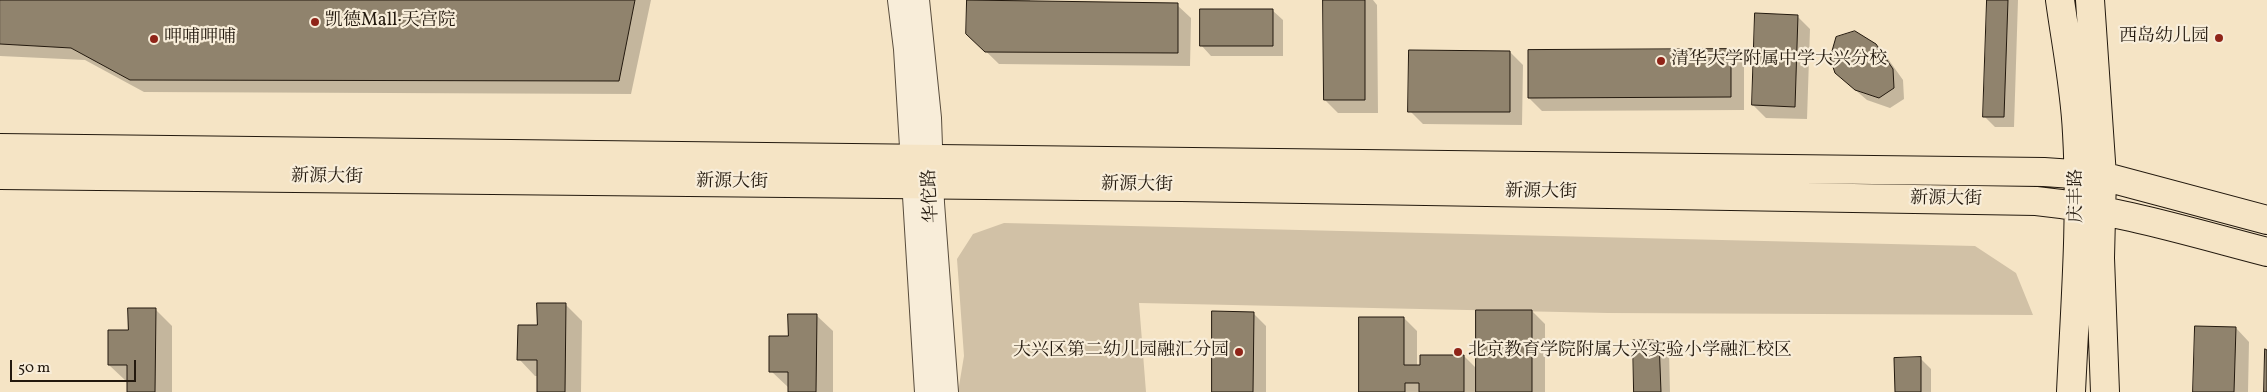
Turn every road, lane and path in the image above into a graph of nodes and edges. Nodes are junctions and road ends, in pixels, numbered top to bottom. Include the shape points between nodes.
1 (900, 0) edge
2 (917, 0) edge
3 (2060, 0) edge
4 (2090, 0) edge
5 (0, 148) edge
6 (922, 171) junction
7 (0, 175) edge
8 (2090, 175) junction
9 (2090, 208) junction
10 (2267, 220) edge
11 (2267, 252) edge
12 (928, 392) edge
13 (946, 392) edge
14 (2071, 392) edge
15 (2105, 392) edge

1 - 6 street, 华佗路
2 - 6 street, 华佗路 via 929,118
3 - 8 main road, 庆丰路 via 2077,131
4 - 8 main road, 庆丰路
5 - 6 main road, 新源大街
6 - 7 main road, 新源大街
6 - 8 main road, 新源大街
6 - 9 main road, 新源大街 via 2036,201
6 - 12 street, 华佗路
6 - 13 street, 华佗路
8 - 9 main road, 庆丰路
8 - 10 main road, 新源大街
9 - 11 main road, 新源大街
9 - 14 main road, 庆丰路
9 - 15 main road, 庆丰路 via 2100,258

